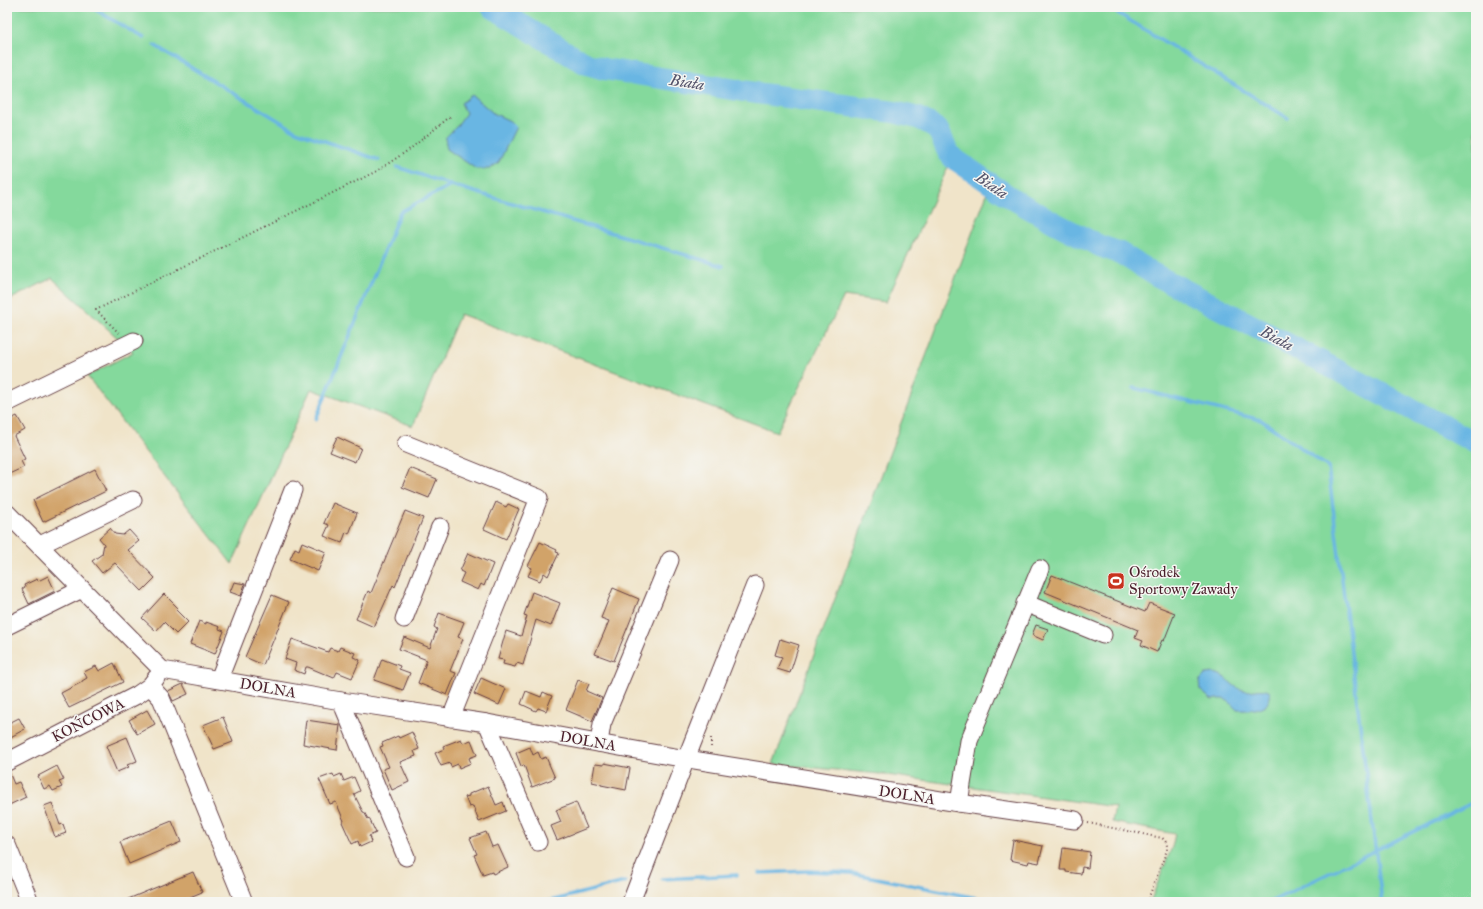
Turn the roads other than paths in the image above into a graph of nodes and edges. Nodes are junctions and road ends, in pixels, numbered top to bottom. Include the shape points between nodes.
1 (134, 341) road end
2 (7, 402) edge
3 (406, 444) dead end
4 (293, 490) dead end
5 (133, 500) dead end
6 (7, 513) edge
7 (440, 527) dead end
8 (40, 545) junction
9 (670, 560) dead end
10 (1040, 568) dead end
11 (754, 585) dead end
12 (82, 589) junction
13 (1025, 603) junction
14 (404, 619) dead end
15 (7, 626) edge
16 (1103, 635) dead end
17 (162, 670) junction
18 (218, 679) junction
19 (150, 686) junction
20 (341, 701) junction
21 (451, 718) junction
22 (487, 724) junction
23 (599, 743) junction
24 (686, 759) junction
25 (7, 762) edge
26 (959, 803) junction
27 (1075, 820) road end
28 (538, 842) dead end
29 (7, 845) edge
30 (406, 857) dead end
31 (30, 902) edge
32 (244, 902) edge
33 (631, 902) edge

1 - 2 street
3 - 21 street via 539,498
4 - 18 street
5 - 8 street
6 - 8 street
7 - 14 street
8 - 12 street
9 - 23 street via 602,724
10 - 13 street
11 - 24 street
12 - 15 street
12 - 17 street
13 - 16 street
13 - 26 street via 969,741
17 - 18 street, DOLNA
17 - 19 street, KOŃCOWA
18 - 20 street, DOLNA
19 - 25 street, KOŃCOWA via 138,695
19 - 32 street via 161,698
20 - 21 street, DOLNA
20 - 30 street
21 - 22 street, DOLNA
22 - 23 street, DOLNA
22 - 28 street
23 - 24 street, DOLNA
24 - 26 street, DOLNA
24 - 33 street
26 - 27 street, DOLNA
29 - 31 street

